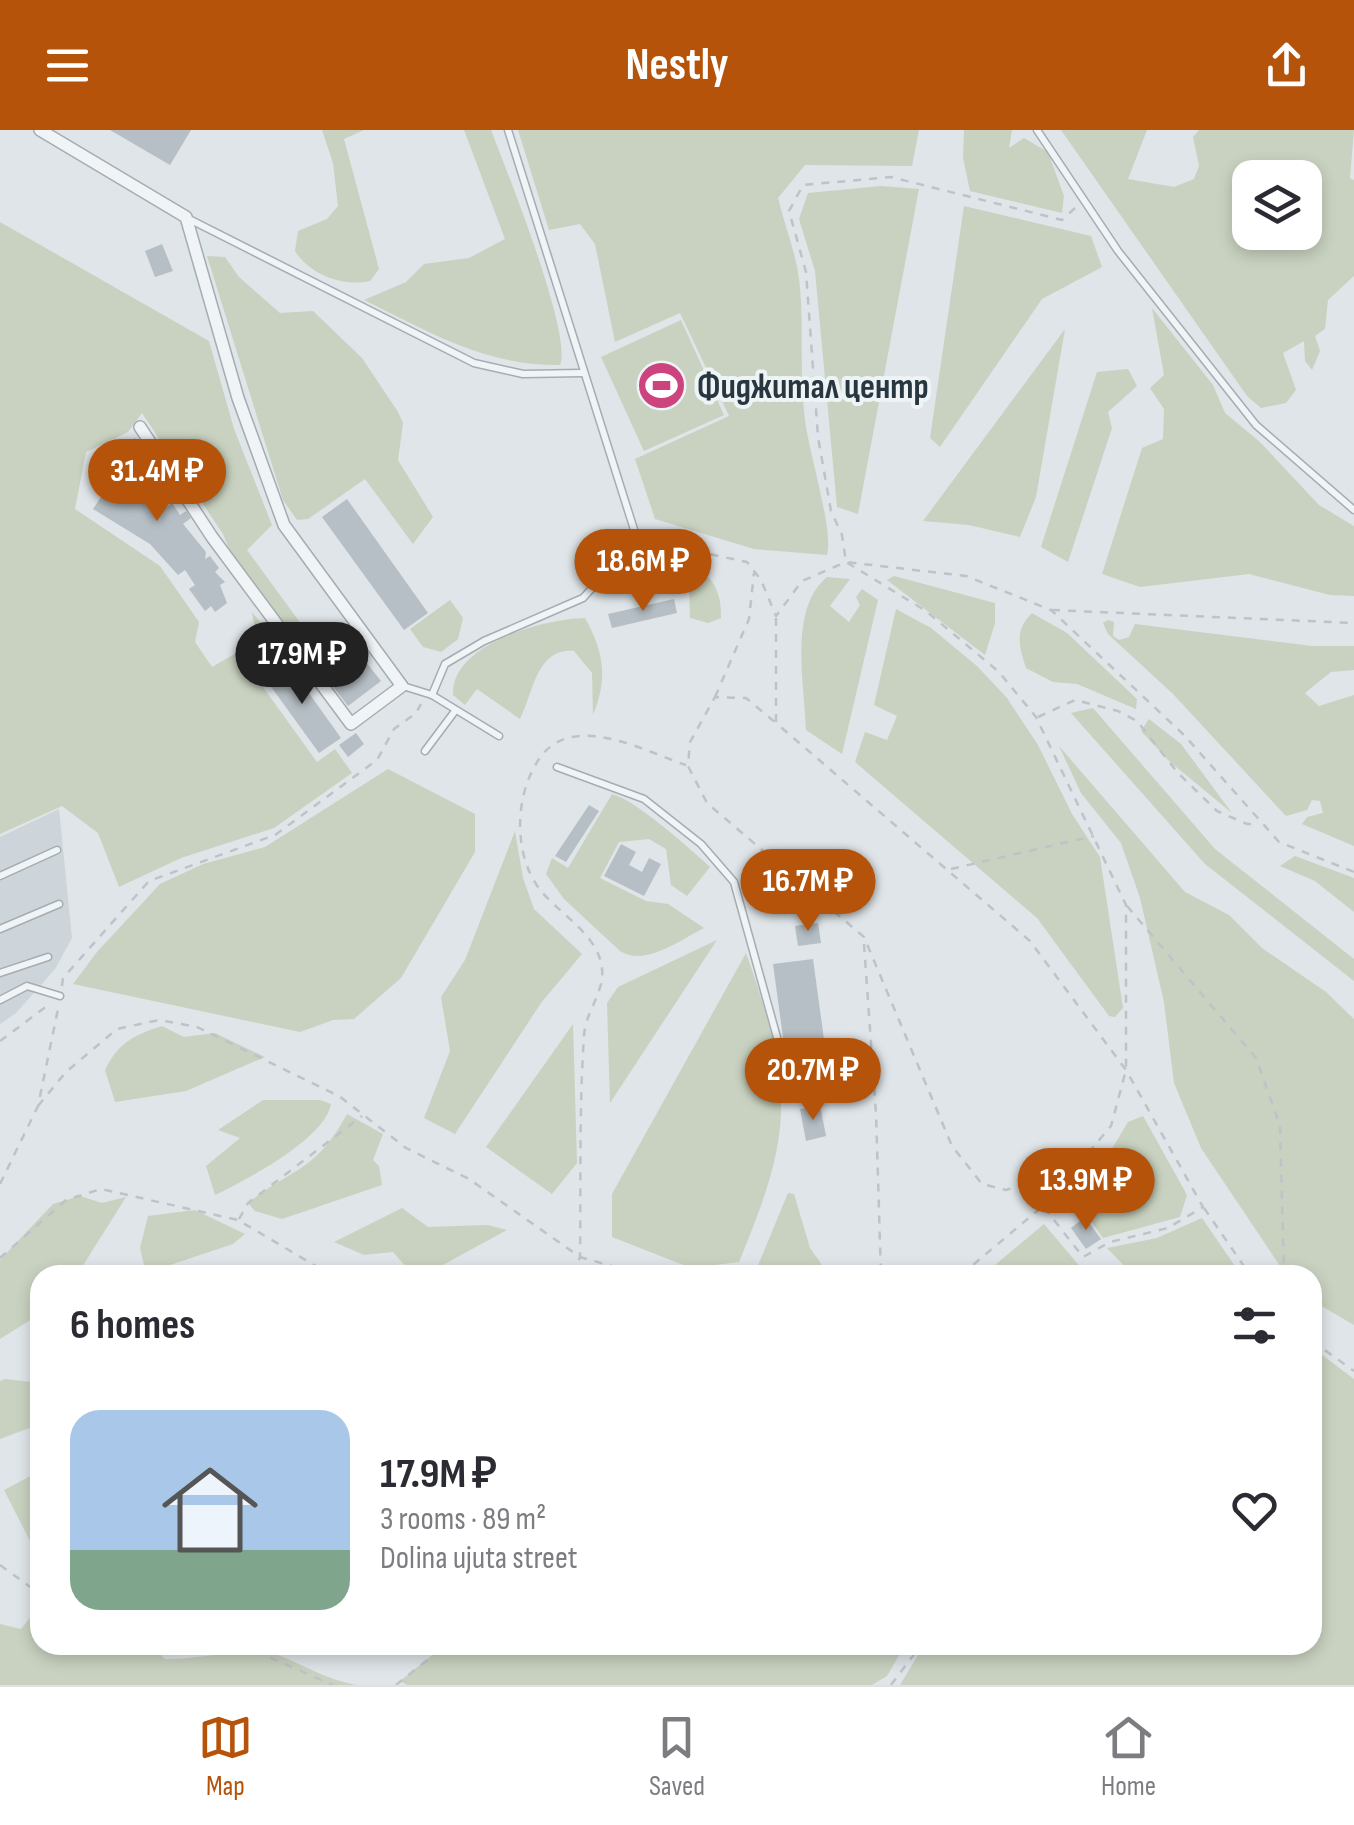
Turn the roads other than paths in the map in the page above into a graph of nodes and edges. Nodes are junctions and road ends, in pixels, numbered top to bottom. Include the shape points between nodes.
1 (40, 130) edge
2 (508, 130) edge
3 (1036, 130) edge
4 (186, 217) junction
5 (582, 373) junction
6 (140, 426) dead end
7 (1354, 510) edge
8 (402, 686) junction
9 (429, 694) junction
10 (455, 711) junction
11 (498, 736) dead end
12 (426, 751) dead end
13 (557, 767) dead end
14 (57, 850) dead end
15 (0, 876) edge
16 (60, 904) dead end
17 (0, 929) edge
18 (48, 957) dead end
19 (0, 973) edge
20 (60, 996) road end
21 (0, 1000) edge
22 (778, 1041) dead end

1 - 4 street
2 - 5 lane
3 - 7 lane via 1118,252 1256,425
4 - 5 lane via 474,363 523,374
4 - 8 street via 238,398 284,524
5 - 9 lane via 637,539 584,598 445,664
6 - 8 street via 212,537 351,724
8 - 9 lane
9 - 10 lane
10 - 11 lane
10 - 12 lane
13 - 22 lane via 644,799 701,844 734,882
14 - 15 lane
16 - 17 lane
18 - 19 lane
20 - 21 lane via 27,986

